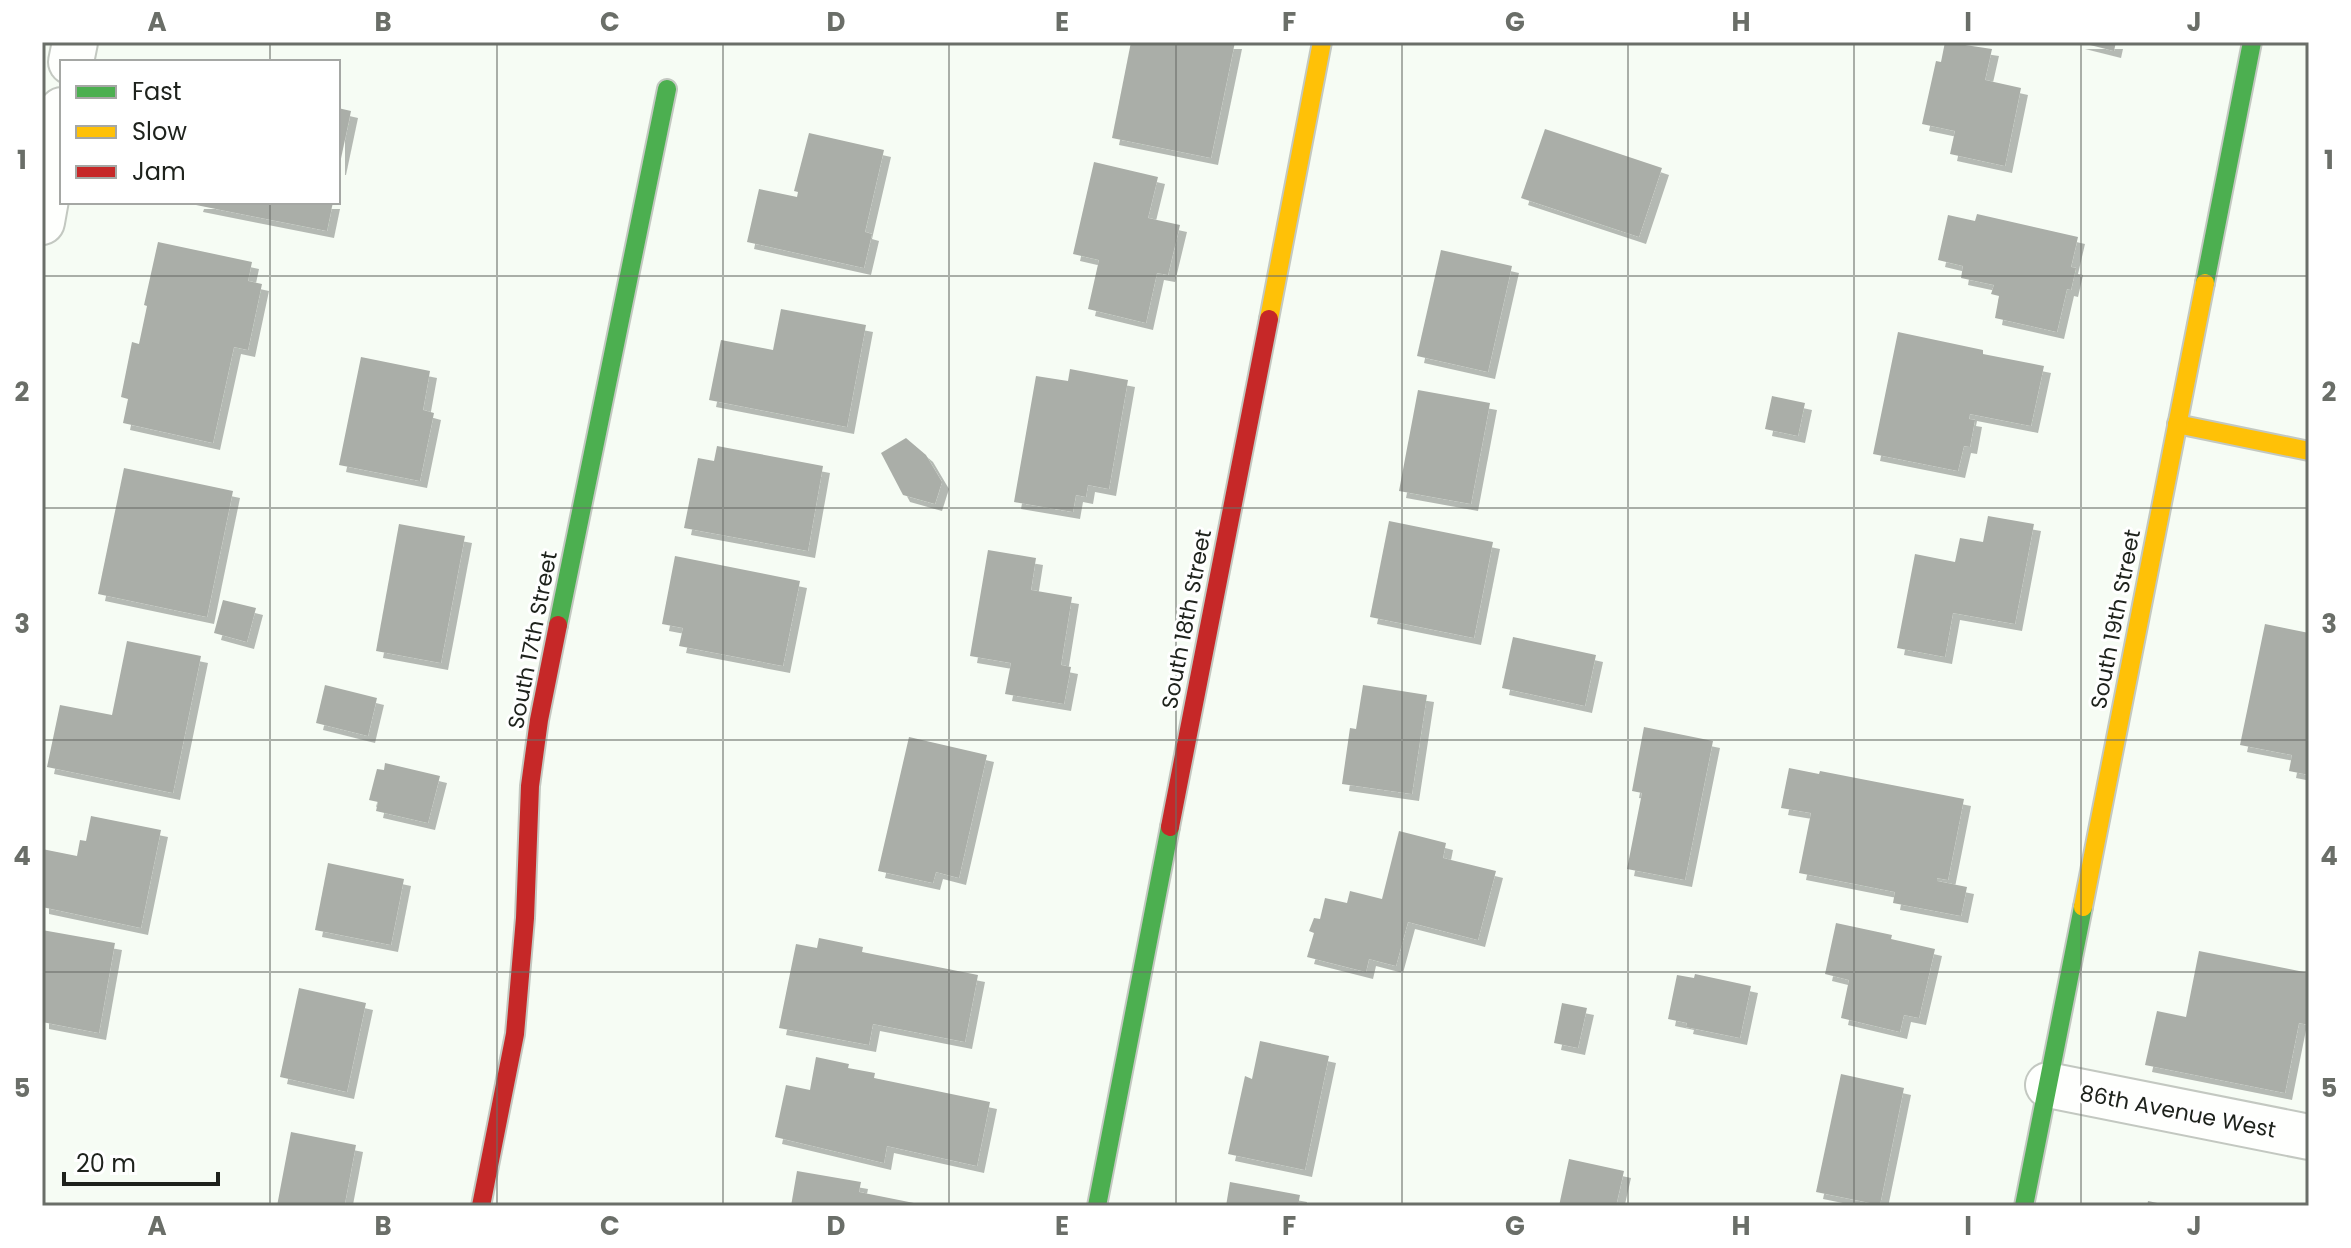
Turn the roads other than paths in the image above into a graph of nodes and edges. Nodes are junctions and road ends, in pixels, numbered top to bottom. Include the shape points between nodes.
1 (1322, 42) edge
2 (2252, 42) edge
3 (667, 89) dead end
4 (60, 121) edge
5 (42, 222) edge
6 (2177, 424) junction
7 (2309, 451) edge
8 (2048, 1085) junction
9 (2309, 1137) edge
10 (481, 1206) edge
11 (1097, 1206) edge
12 (2024, 1206) edge

1 - 11 street, South 18th Street
2 - 6 street, South 19th Street
3 - 10 street, South 17th Street via 539,720 515,1034
4 - 5 street
6 - 7 street
6 - 8 street, South 19th Street
8 - 9 street, 86th Avenue West
8 - 12 street, South 19th Street

